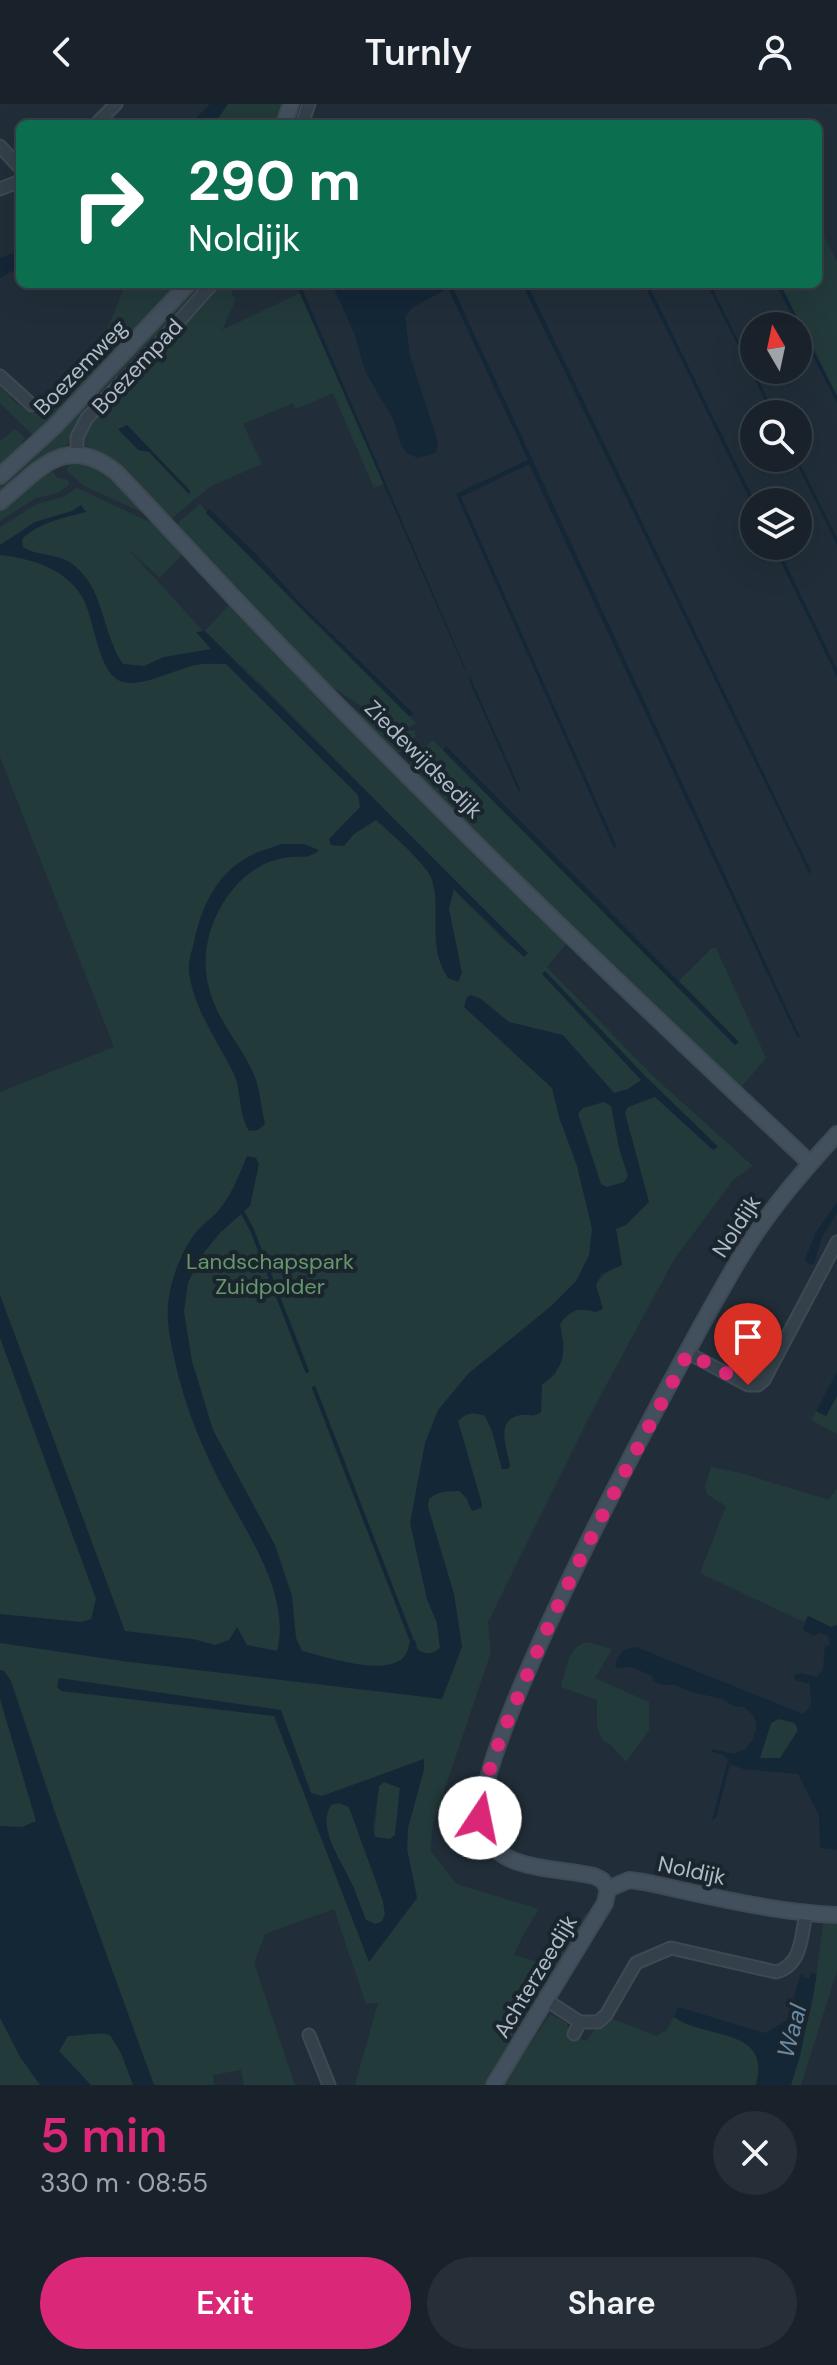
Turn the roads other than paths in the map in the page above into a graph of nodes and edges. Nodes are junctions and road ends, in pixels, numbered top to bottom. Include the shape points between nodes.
1 (0, 146) edge
2 (16, 164) edge
3 (184, 288) edge
4 (208, 288) edge
5 (0, 376) edge
6 (32, 405) dead end
7 (77, 454) junction
8 (0, 476) edge
9 (0, 502) edge
10 (837, 1134) edge
11 (810, 1163) junction
12 (837, 1242) edge
13 (688, 1353) junction
14 (608, 1889) junction
15 (819, 1915) edge
16 (546, 2000) junction
17 (580, 2022) junction
18 (574, 2034) dead end
19 (309, 2035) dead end
20 (329, 2085) edge
21 (494, 2085) edge

1 - 2 street
3 - 8 street, Boezemweg via 54,427
4 - 7 street, Boezempad via 87,418 77,437
5 - 6 street
7 - 9 street via 55,457
7 - 11 street, Ziedewijdsedijk via 116,472 399,766
10 - 11 street, Noldijk
11 - 13 street, Noldijk via 755,1234
12 - 13 street via 758,1385 748,1385
13 - 14 street, Noldijk via 560,1600 495,1752 481,1803 489,1841 514,1861 594,1876
14 - 15 street, Noldijk via 629,1880
14 - 16 street, Achterzeedijk via 605,1903
15 - 17 street via 788,1969 776,1972 671,1948 636,1963 598,2022
16 - 17 street
16 - 21 street, Achterzeedijk
17 - 18 street
19 - 20 street

